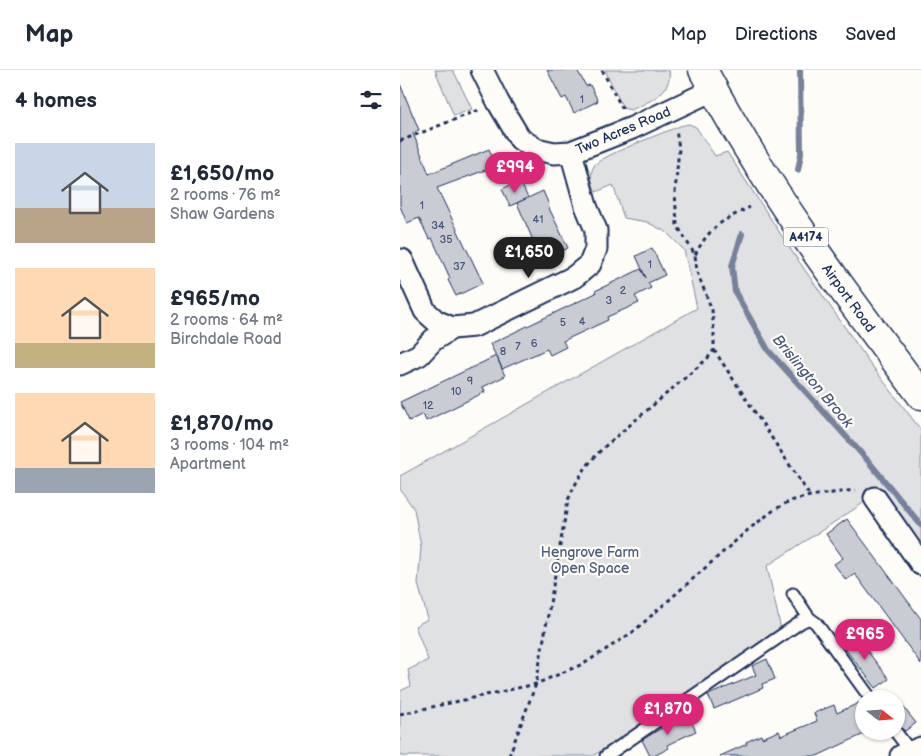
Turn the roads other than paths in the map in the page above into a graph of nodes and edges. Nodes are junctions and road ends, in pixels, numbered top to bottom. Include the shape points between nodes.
1 (482, 70) edge
2 (708, 80) edge
3 (572, 152) junction
4 (402, 260) dead end
5 (452, 328) junction
6 (400, 364) edge
7 (921, 395) edge
8 (877, 500) road end
9 (921, 564) edge
10 (792, 594) dead end
11 (808, 618) junction
12 (864, 690) edge
13 (902, 740) edge
14 (911, 752) edge
15 (606, 756) edge

1 - 3 street, Two Acres Road via 520,139 536,149
2 - 3 street, Two Acres Road via 666,112
2 - 7 highway, Airport Road / A4174 via 756,164 837,283
3 - 5 street via 596,230 596,249 590,264 574,277 474,326
4 - 5 street via 424,310 436,321
5 - 6 street via 433,340 420,355
8 - 9 street
10 - 11 lane
11 - 12 lane via 816,623
11 - 15 lane
13 - 14 lane

